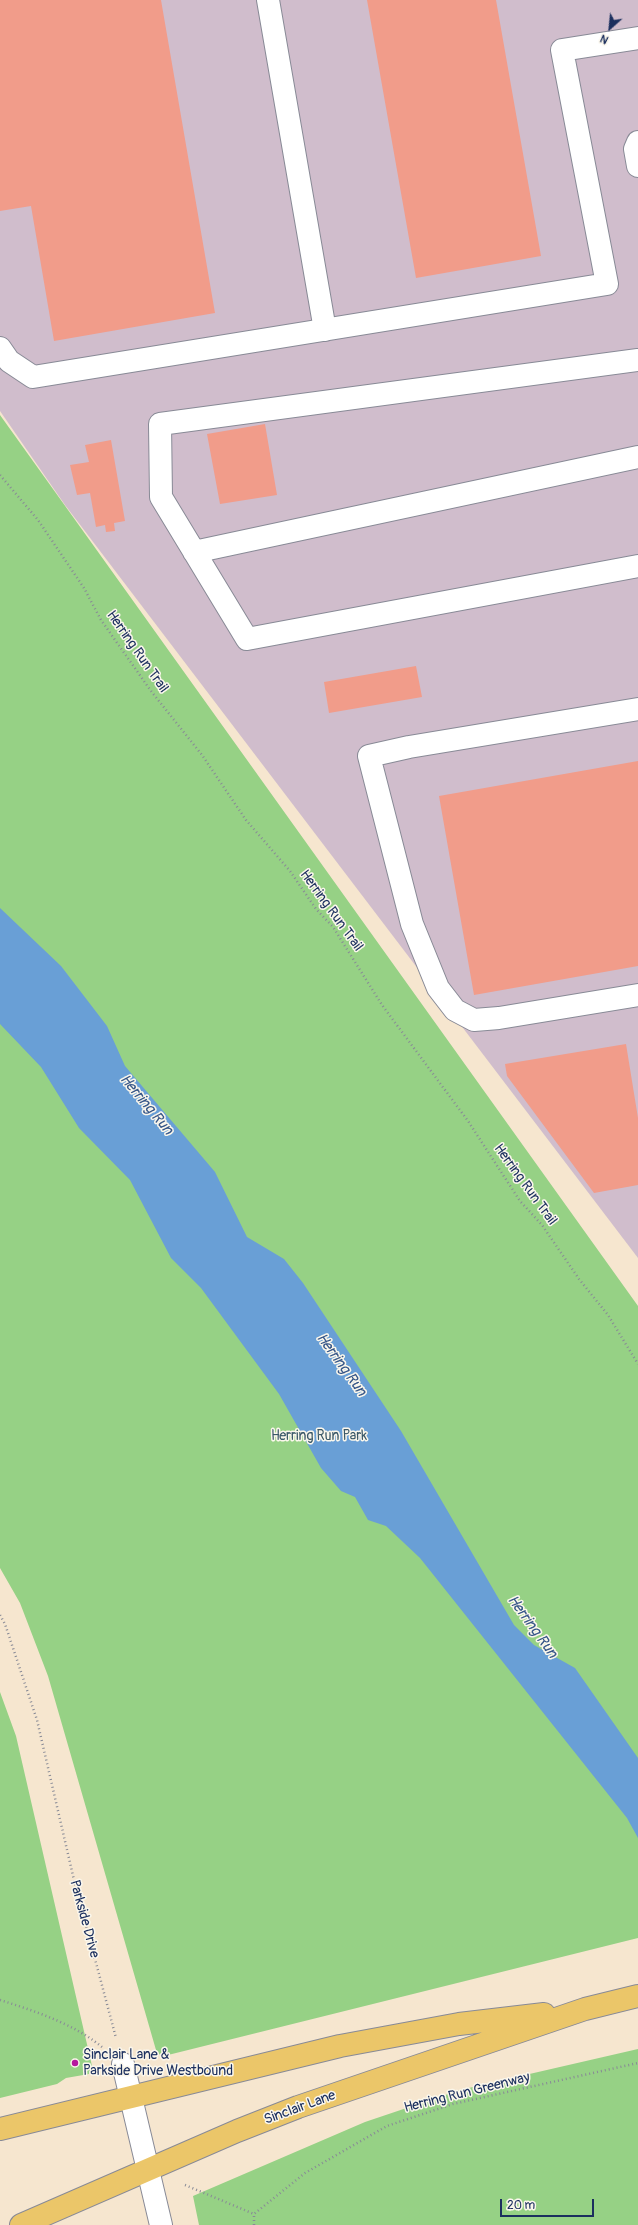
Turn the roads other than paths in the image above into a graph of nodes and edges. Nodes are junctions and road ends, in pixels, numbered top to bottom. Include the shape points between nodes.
1 (268, 0) edge
2 (638, 38) edge
3 (638, 142) edge
4 (638, 166) edge
5 (325, 330) junction
6 (0, 348) edge
7 (638, 360) edge
8 (638, 457) edge
9 (194, 552) junction
10 (638, 566) edge
11 (638, 709) edge
12 (638, 994) edge
13 (638, 1996) edge
14 (585, 2009) junction
15 (123, 2064) road end
16 (129, 2096) junction
17 (0, 2130) edge
18 (147, 2170) junction
19 (21, 2225) edge
20 (161, 2225) edge

1 - 5 street
2 - 5 street via 562,50 607,284
3 - 4 street via 635,149
5 - 6 street via 33,377 9,361
7 - 9 street via 160,424 161,497
8 - 9 street
9 - 10 street via 247,639
11 - 12 street via 369,756 412,924 438,988 455,1010 474,1020 499,1018
13 - 14 main road, Sinclair Lane
14 - 16 main road, Sinclair Lane via 458,2024 340,2046
14 - 18 main road, Sinclair Lane via 298,2108
15 - 16 street
16 - 17 main road, Sinclair Lane
16 - 18 street
18 - 19 main road, Sinclair Lane
18 - 20 street

